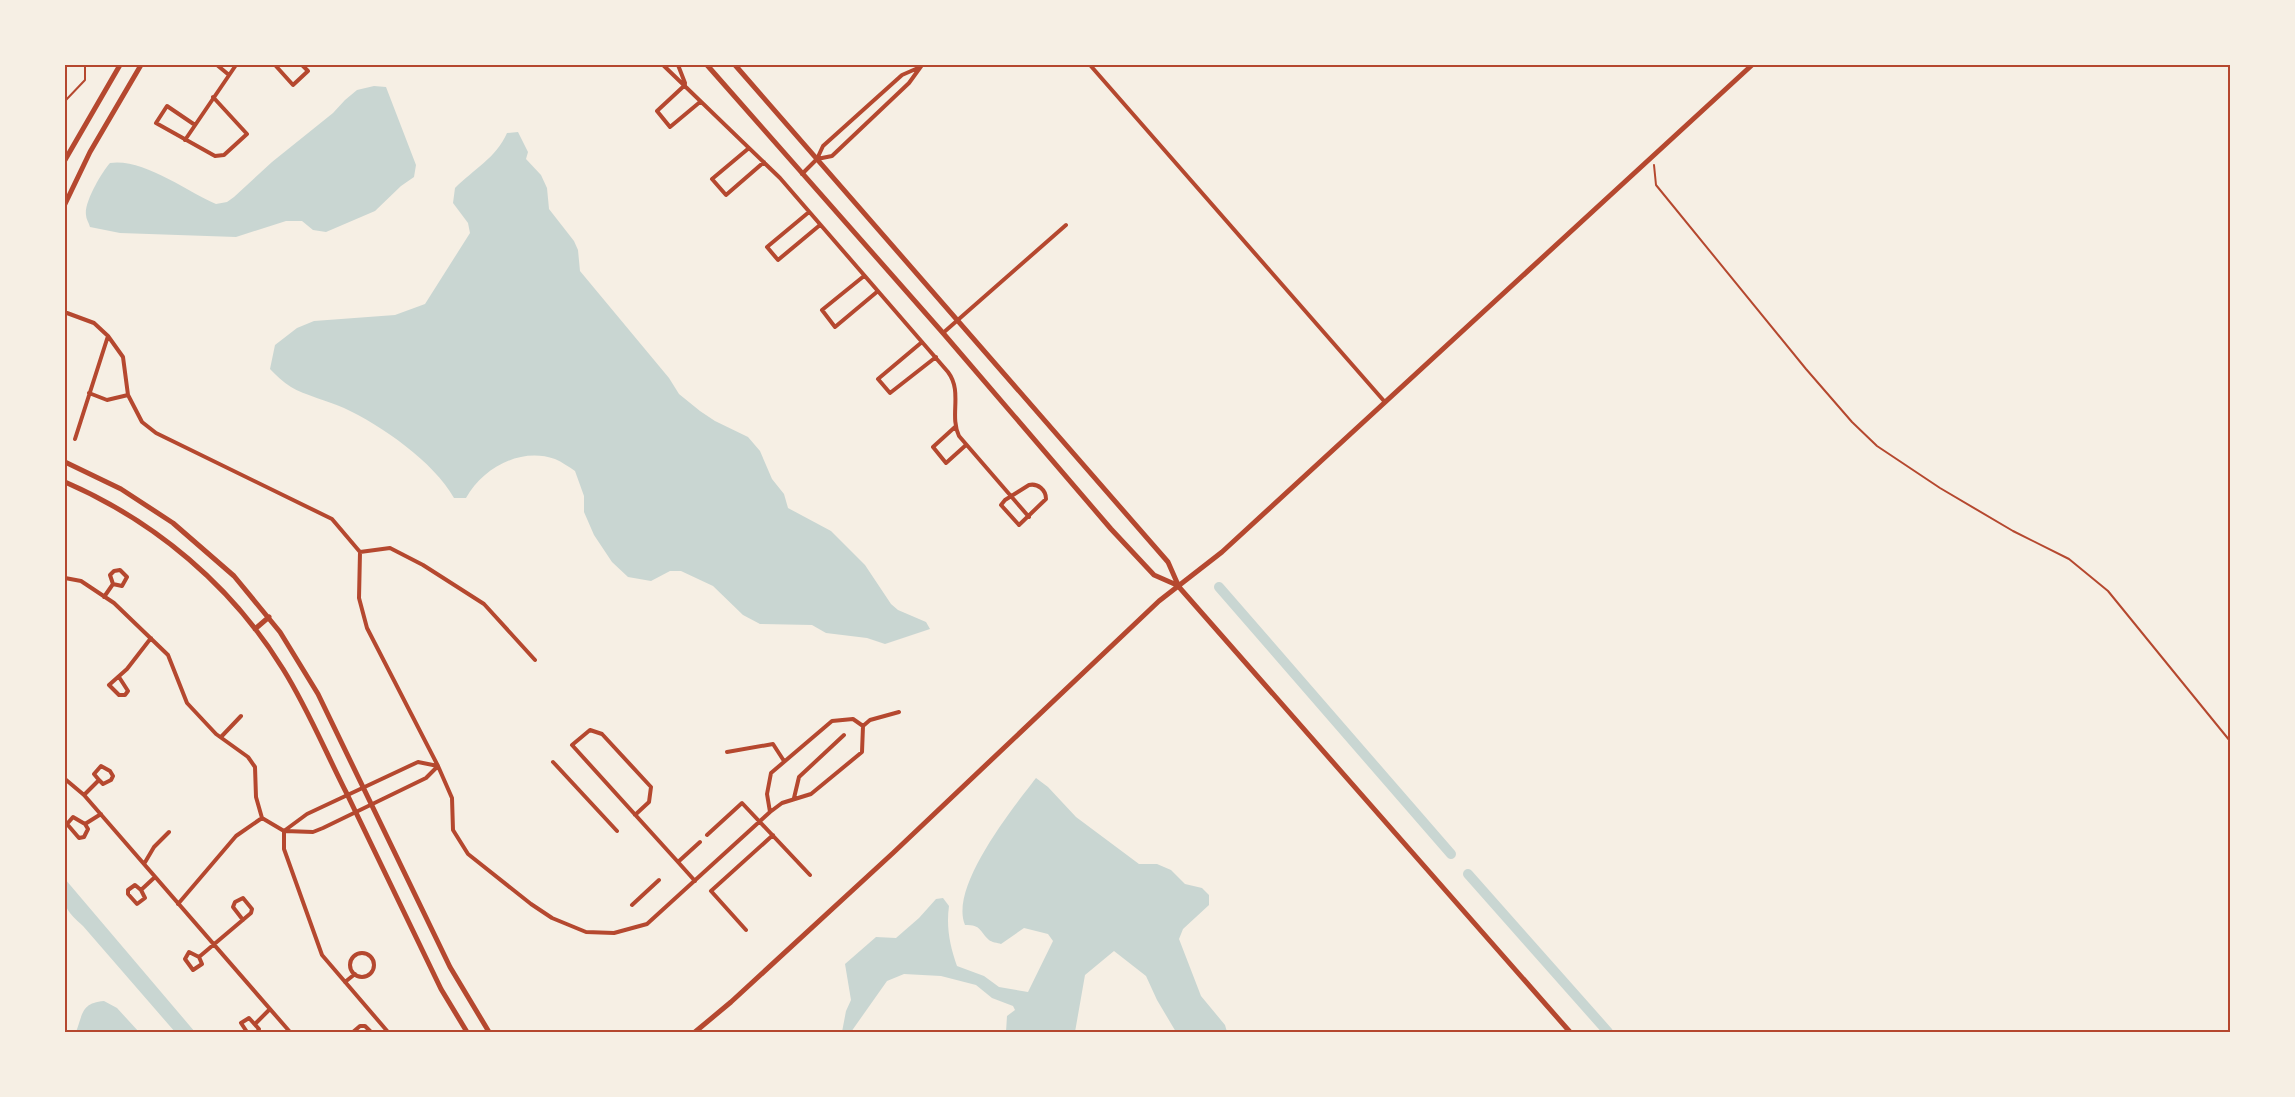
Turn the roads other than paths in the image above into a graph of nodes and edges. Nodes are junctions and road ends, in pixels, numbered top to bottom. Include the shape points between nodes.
1 (120, 65) edge
2 (141, 65) edge
3 (217, 65) edge
4 (236, 65) edge
5 (275, 65) edge
6 (302, 65) edge
7 (663, 65) edge
8 (678, 65) edge
9 (707, 65) edge
10 (735, 65) edge
11 (1090, 65) edge
12 (1752, 65) edge
13 (920, 66) edge
14 (229, 75) junction
15 (685, 85) junction
16 (213, 97) junction
17 (700, 102) junction
18 (195, 124) junction
19 (185, 140) junction
20 (749, 148) junction
21 (65, 160) edge
22 (817, 160) junction
23 (764, 162) junction
24 (802, 174) junction
25 (65, 204) edge
26 (809, 212) junction
27 (820, 225) junction
28 (1066, 225) dead end
29 (864, 276) junction
30 (878, 291) junction
31 (67, 313) dead end
32 (958, 320) junction
33 (942, 333) junction
34 (108, 336) junction
35 (922, 342) junction
36 (936, 357) junction
37 (89, 393) junction
38 (128, 395) junction
39 (1384, 401) junction
40 (955, 428) junction
41 (75, 440) dead end
42 (966, 445) junction
43 (65, 462) edge
44 (65, 482) edge
45 (1011, 496) junction
46 (1029, 517) junction
47 (360, 552) junction
48 (65, 578) edge
49 (113, 584) junction
50 (1179, 586) junction
51 (104, 596) junction
52 (269, 617) junction
53 (255, 629) junction
54 (65, 630) edge
55 (65, 635) edge
56 (151, 638) junction
57 (535, 660) dead end
58 (119, 677) junction
59 (898, 712) dead end
60 (241, 716) dead end
61 (863, 726) junction
62 (844, 735) dead end
63 (221, 737) junction
64 (727, 752) dead end
65 (784, 761) junction
66 (554, 762) dead end
67 (438, 766) junction
68 (65, 778) edge
69 (99, 780) junction
70 (363, 787) junction
71 (84, 795) junction
72 (347, 796) junction
73 (794, 798) junction
74 (372, 804) junction
75 (355, 812) junction
76 (770, 812) junction
77 (101, 814) junction
78 (635, 815) junction
79 (262, 818) junction
80 (761, 821) junction
81 (85, 824) junction
82 (284, 831) junction
83 (617, 831) dead end
84 (169, 832) dead end
85 (707, 835) dead end
86 (773, 835) junction
87 (700, 842) dead end
88 (678, 862) junction
89 (144, 864) junction
90 (810, 875) dead end
91 (155, 877) junction
92 (659, 880) dead end
93 (695, 881) junction
94 (141, 890) junction
95 (178, 904) junction
96 (632, 905) dead end
97 (242, 920) junction
98 (746, 930) dead end
99 (213, 943) junction
100 (199, 957) junction
101 (355, 974) junction
102 (345, 982) junction
103 (270, 1009) junction
104 (378, 1021) junction
105 (256, 1023) junction
106 (370, 1031) edge
107 (695, 1031) edge
108 (246, 1032) edge
109 (257, 1032) edge
110 (290, 1032) edge
111 (353, 1032) edge
112 (388, 1032) edge
113 (467, 1032) edge
114 (489, 1032) edge
115 (1570, 1032) edge

1 - 21 street
2 - 25 street via 90,152
3 - 14 street
4 - 14 street
5 - 6 street via 293,85 308,71
7 - 15 street
8 - 15 street
9 - 24 street
10 - 22 street
11 - 39 street
12 - 39 street
13 - 22 street via 902,75 830,139
13 - 22 street via 909,84 832,156
14 - 16 street
15 - 17 street
15 - 17 street via 657,111 670,127
16 - 18 street
16 - 19 street via 248,134 219,156
17 - 20 street
18 - 19 street
18 - 19 street via 166,106 156,123
20 - 23 street
20 - 23 street via 712,179 726,194
22 - 24 street
22 - 32 street
23 - 26 street
24 - 33 street
26 - 27 street
26 - 27 street via 767,247 778,260
27 - 29 street
28 - 32 street
29 - 30 street
29 - 30 street via 822,310 835,327
30 - 35 street
31 - 34 street via 94,323
32 - 33 street
32 - 50 street via 1168,562
33 - 50 street via 1122,542 1154,576
34 - 37 street
34 - 38 street via 123,357
35 - 36 street
35 - 36 street via 878,379 890,394
36 - 40 street via 956,385
37 - 38 street via 107,400
37 - 41 street
38 - 47 street via 142,422 156,433 332,519
39 - 50 street via 1222,552
40 - 42 street
40 - 42 street via 933,447 946,462
42 - 45 street
43 - 52 street via 121,489 173,523 228,570
44 - 53 street via 114,507 167,542 215,584
45 - 46 street
45 - 46 street via 1001,505 1009,515 1019,525
45 - 46 street via 1032,484 1042,489 1046,496 1044,503
47 - 57 street via 390,548 423,565 484,604
47 - 67 street via 360,598 367,628
48 - 51 street via 81,581
49 - 49 street via 110,575 114,570 120,570 127,577 122,586
49 - 51 street
50 - 107 street via 1085,669 894,853
50 - 115 street
51 - 56 street
52 - 53 street
52 - 70 street via 310,678
53 - 72 street via 296,691
54 - 55 street
56 - 58 street
56 - 63 street via 168,656 187,703
58 - 58 street via 109,684 119,695 125,695 128,691
59 - 61 street via 870,720
60 - 63 street
61 - 65 street via 853,719 832,721
61 - 73 street via 862,752 811,794
62 - 73 street via 799,777
63 - 79 street via 248,757 255,768 256,797
64 - 65 street via 773,744
65 - 76 street via 771,773 767,794
66 - 83 street
67 - 70 street via 418,762
67 - 74 street via 426,778
67 - 93 street via 452,798 453,830 468,854 552,918 586,932 614,933 647,924
68 - 71 street
69 - 69 street via 103,784 108,783 112,776 110,771 101,766 94,774
69 - 71 street
70 - 72 street
70 - 74 street
71 - 77 street
72 - 75 street
72 - 82 street via 308,814
73 - 76 street
74 - 75 street
74 - 114 street via 450,967
75 - 82 street via 313,832
75 - 113 street via 441,989
76 - 80 street
77 - 81 street
77 - 89 street
78 - 78 street via 572,745 590,730 602,734 651,788 649,802
78 - 88 street
79 - 82 street
79 - 95 street via 236,836
80 - 85 street via 742,803
80 - 86 street
80 - 93 street
81 - 81 street via 73,817 67,824 79,838 87,834
82 - 102 street via 284,849 322,955
84 - 89 street
86 - 90 street
86 - 98 street via 711,891
87 - 88 street
88 - 93 street
89 - 91 street
91 - 94 street
91 - 95 street
92 - 96 street
94 - 94 street via 135,885 128,890 137,904 145,898
95 - 99 street
97 - 97 street via 252,909 243,898 233,907
97 - 99 street
99 - 100 street
99 - 103 street
100 - 100 street via 189,952 184,960 193,970 202,964
101 - 101 street via 350,963 354,956 361,953 371,957 373,968 369,974 362,977
101 - 102 street
102 - 104 street
103 - 105 street
103 - 110 street
104 - 106 street
104 - 112 street
105 - 108 street via 245,1019 241,1023
105 - 109 street via 260,1029
106 - 111 street via 360,1026

